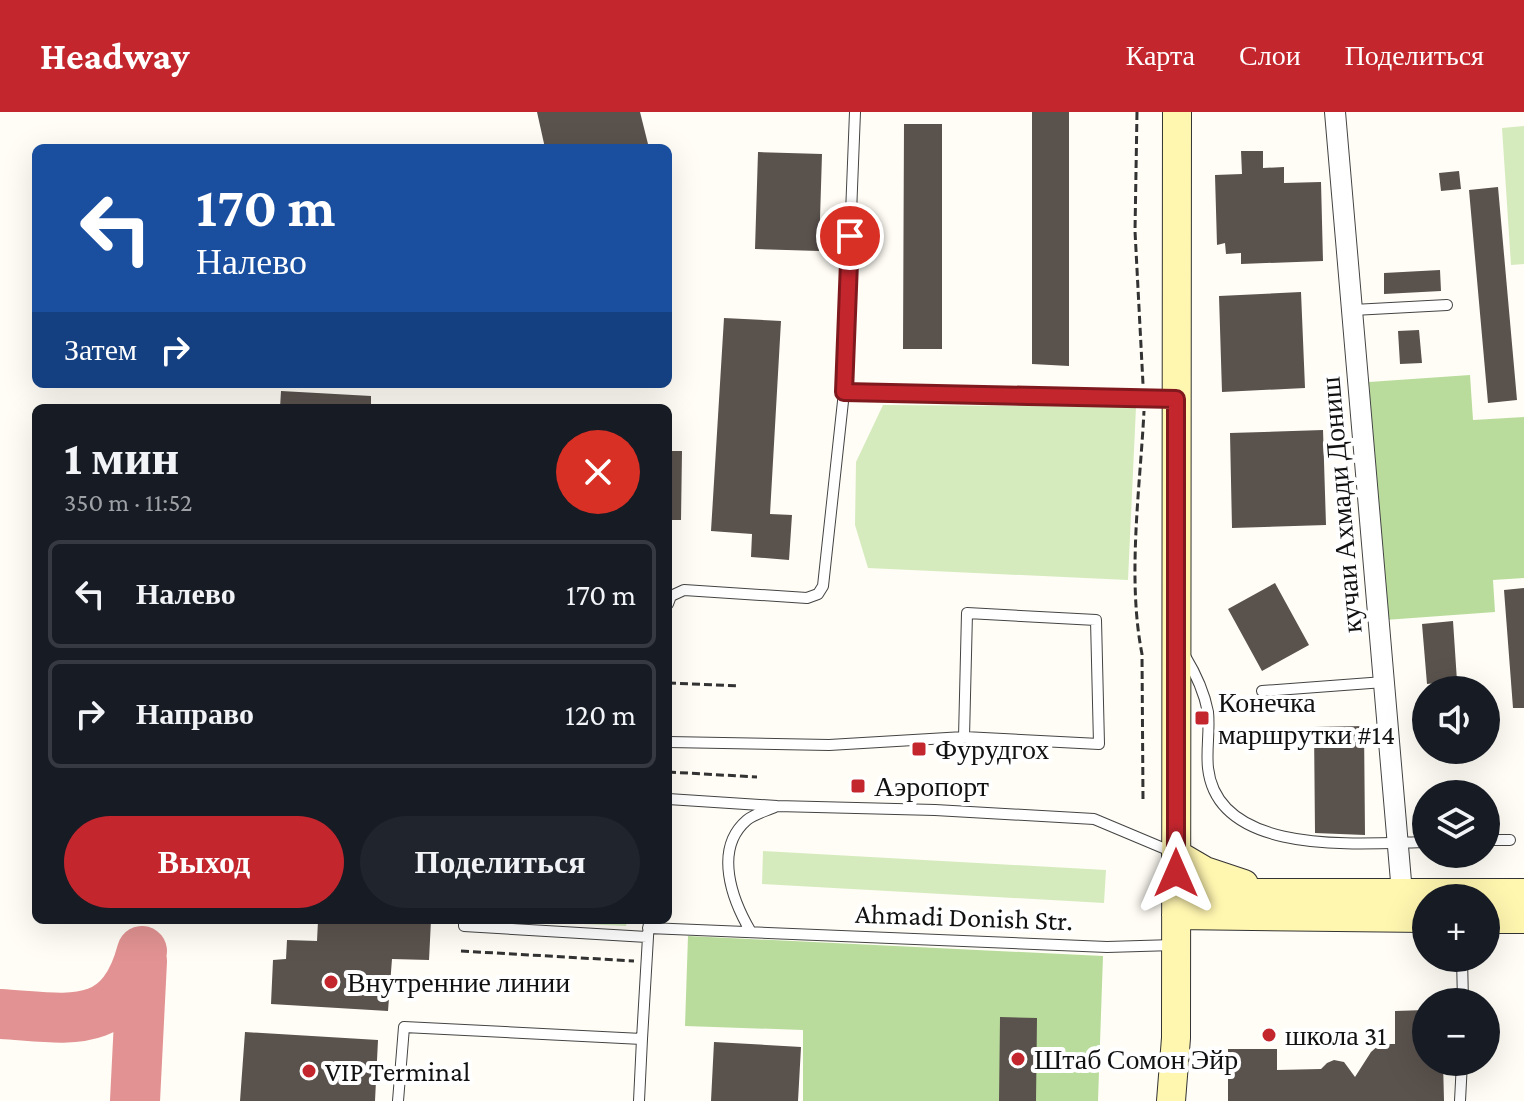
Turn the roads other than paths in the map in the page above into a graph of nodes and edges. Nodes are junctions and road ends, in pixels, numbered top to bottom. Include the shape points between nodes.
1 (855, 112) edge
2 (1177, 112) edge
3 (1335, 112) edge
4 (1447, 305) dead end
5 (1353, 310) junction
6 (844, 392) junction
7 (1176, 399) junction
8 (672, 596) edge
9 (1176, 641) junction
10 (1385, 682) junction
11 (1262, 691) dead end
12 (964, 737) junction
13 (672, 742) edge
14 (672, 799) edge
15 (777, 806) junction
16 (1500, 840) edge
17 (1510, 840) dead end
18 (1397, 842) junction
19 (1412, 842) edge
20 (1176, 854) junction
21 (1402, 893) junction
22 (1524, 893) edge
23 (1268, 903) junction
24 (1176, 904) junction
25 (1412, 917) edge
26 (1500, 919) edge
27 (1524, 919) edge
28 (464, 924) edge
29 (648, 928) edge
30 (751, 932) junction
31 (1176, 945) junction
32 (642, 1039) junction
33 (1461, 1076) edge
34 (398, 1101) edge
35 (639, 1101) edge
36 (1171, 1101) edge
37 (1460, 1101) edge

1 - 6 lane
2 - 7 street
3 - 5 street, кучаи Ахмади Дониш
4 - 5 lane
5 - 10 street, кучаи Ахмади Дониш
6 - 7 lane
6 - 8 lane via 825,579 818,594 807,598 684,590
7 - 9 street
9 - 18 lane via 1200,682 1208,714 1208,770 1219,799 1239,819 1270,835 1302,841
9 - 20 street
10 - 11 lane
10 - 18 street, кучаи Ахмади Дониш
12 - 12 lane via 1099,744 1096,620 967,613
12 - 13 lane via 829,745
14 - 15 lane
15 - 20 lane via 1094,819
15 - 30 lane via 748,818 734,834 729,887
16 - 17 lane
18 - 19 lane
18 - 21 street, кучаи Ахмади Дониш
20 - 23 street
20 - 24 street
21 - 22 street
21 - 23 street
23 - 24 street
23 - 25 street
23 - 31 street
24 - 31 street
26 - 27 street
28 - 29 lane, Ahmadi Donish Str.
29 - 30 lane, Ahmadi Donish Str.
29 - 32 lane
30 - 31 lane, Ahmadi Donish Str. via 1107,947
31 - 36 street
32 - 34 lane via 404,1027
32 - 35 lane
33 - 37 lane

